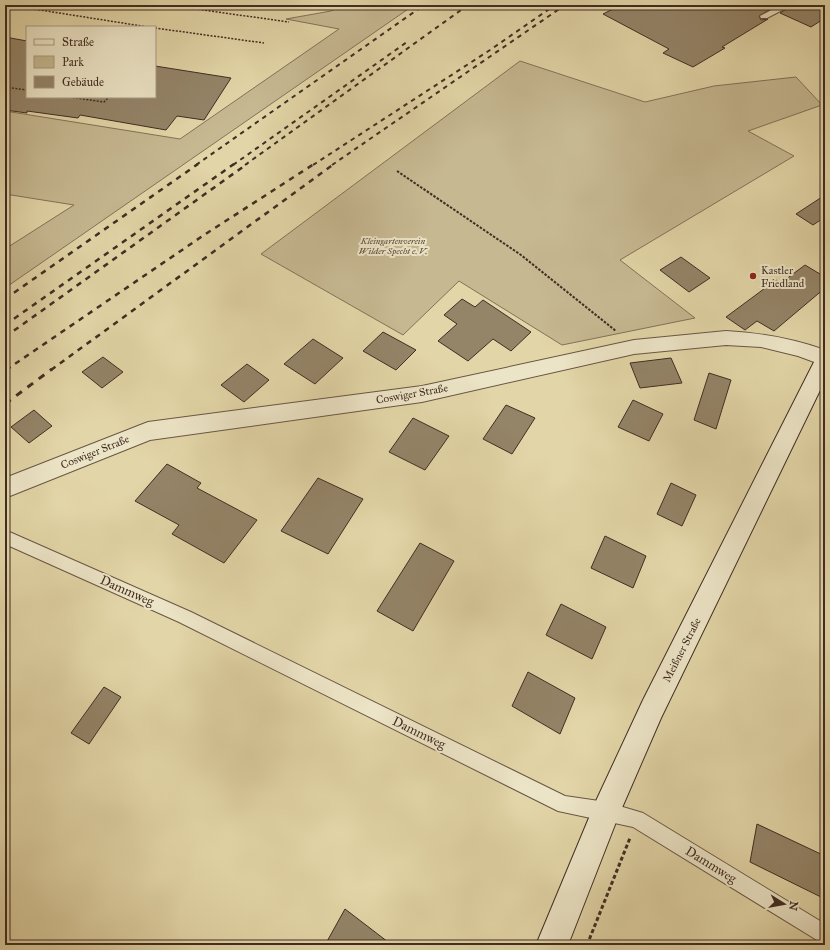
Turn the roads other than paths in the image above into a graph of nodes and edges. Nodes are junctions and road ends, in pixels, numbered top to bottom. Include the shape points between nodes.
1 (788, 5) edge
2 (764, 16) dead end
3 (825, 359) edge
4 (5, 488) edge
5 (5, 537) edge
6 (606, 811) junction
7 (825, 935) edge
8 (552, 945) edge

1 - 2 lane
3 - 4 street, Coswiger Straße via 800,349 761,340 726,338 634,347 422,394 148,431
3 - 6 street, Meißner Straße via 652,709
5 - 6 lane, Dammweg via 185,617 564,805
6 - 7 lane, Dammweg via 637,819
6 - 8 street, Meißner Straße

